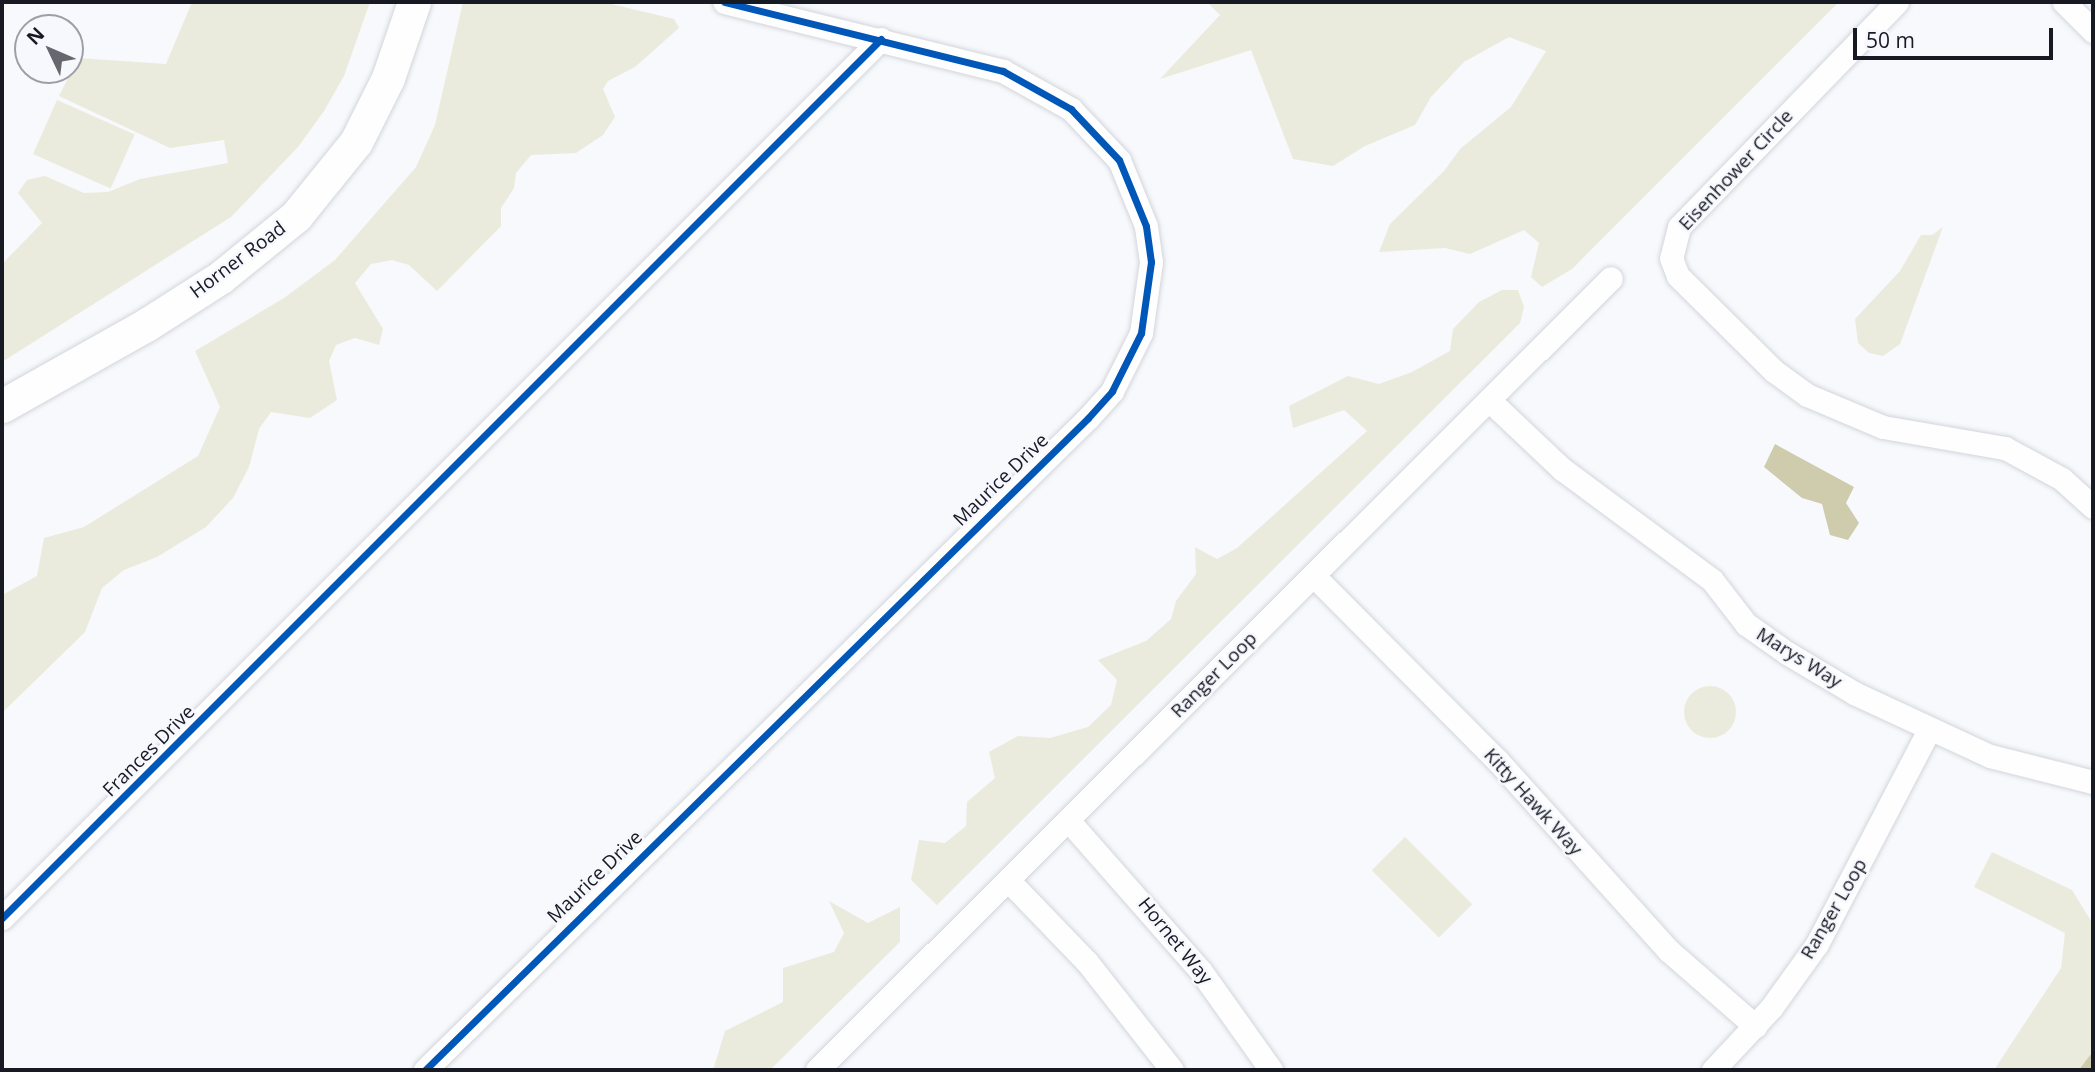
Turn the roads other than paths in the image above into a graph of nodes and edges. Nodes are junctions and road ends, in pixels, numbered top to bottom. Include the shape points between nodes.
1 (414, 2) edge
2 (724, 2) edge
3 (1898, 2) edge
4 (2064, 2) edge
5 (2093, 31) edge
6 (881, 39) junction
7 (1611, 278) dead end
8 (1489, 400) junction
9 (2, 406) edge
10 (2091, 496) edge
11 (1314, 576) junction
12 (1929, 730) junction
13 (2093, 782) edge
14 (1068, 820) junction
15 (1008, 880) junction
16 (2, 918) edge
17 (1755, 1026) junction
18 (425, 1070) edge
19 (817, 1070) edge
20 (1172, 1070) edge
21 (1271, 1070) edge
22 (1713, 1070) edge

1 - 9 main road, Horner Road via 388,78 356,142 296,216 221,277
2 - 6 street, Maurice Drive
3 - 10 street, Eisenhower Circle via 1679,227 1671,258 1678,276 1774,371 1807,396 1883,427 2005,448
4 - 5 street
6 - 16 street, Frances Drive
6 - 18 street, Maurice Drive via 1003,71 1038,87 1071,109 1119,160 1136,192 1151,262 1149,298 1130,360 1088,418
7 - 8 street, Ranger Loop
8 - 11 street, Ranger Loop
8 - 12 street, Marys Way via 1562,469 1712,580 1760,635 1854,693
11 - 14 street, Ranger Loop
11 - 17 street, Kitty Hawk Way via 1497,760 1668,950
12 - 13 street, Marys Way via 1990,756
12 - 17 street, Ranger Loop via 1817,944
14 - 15 street, Ranger Loop
14 - 21 street, Hornet Way via 1200,970
15 - 19 street, Ranger Loop
15 - 20 street via 1087,962
17 - 22 street, Ranger Loop

